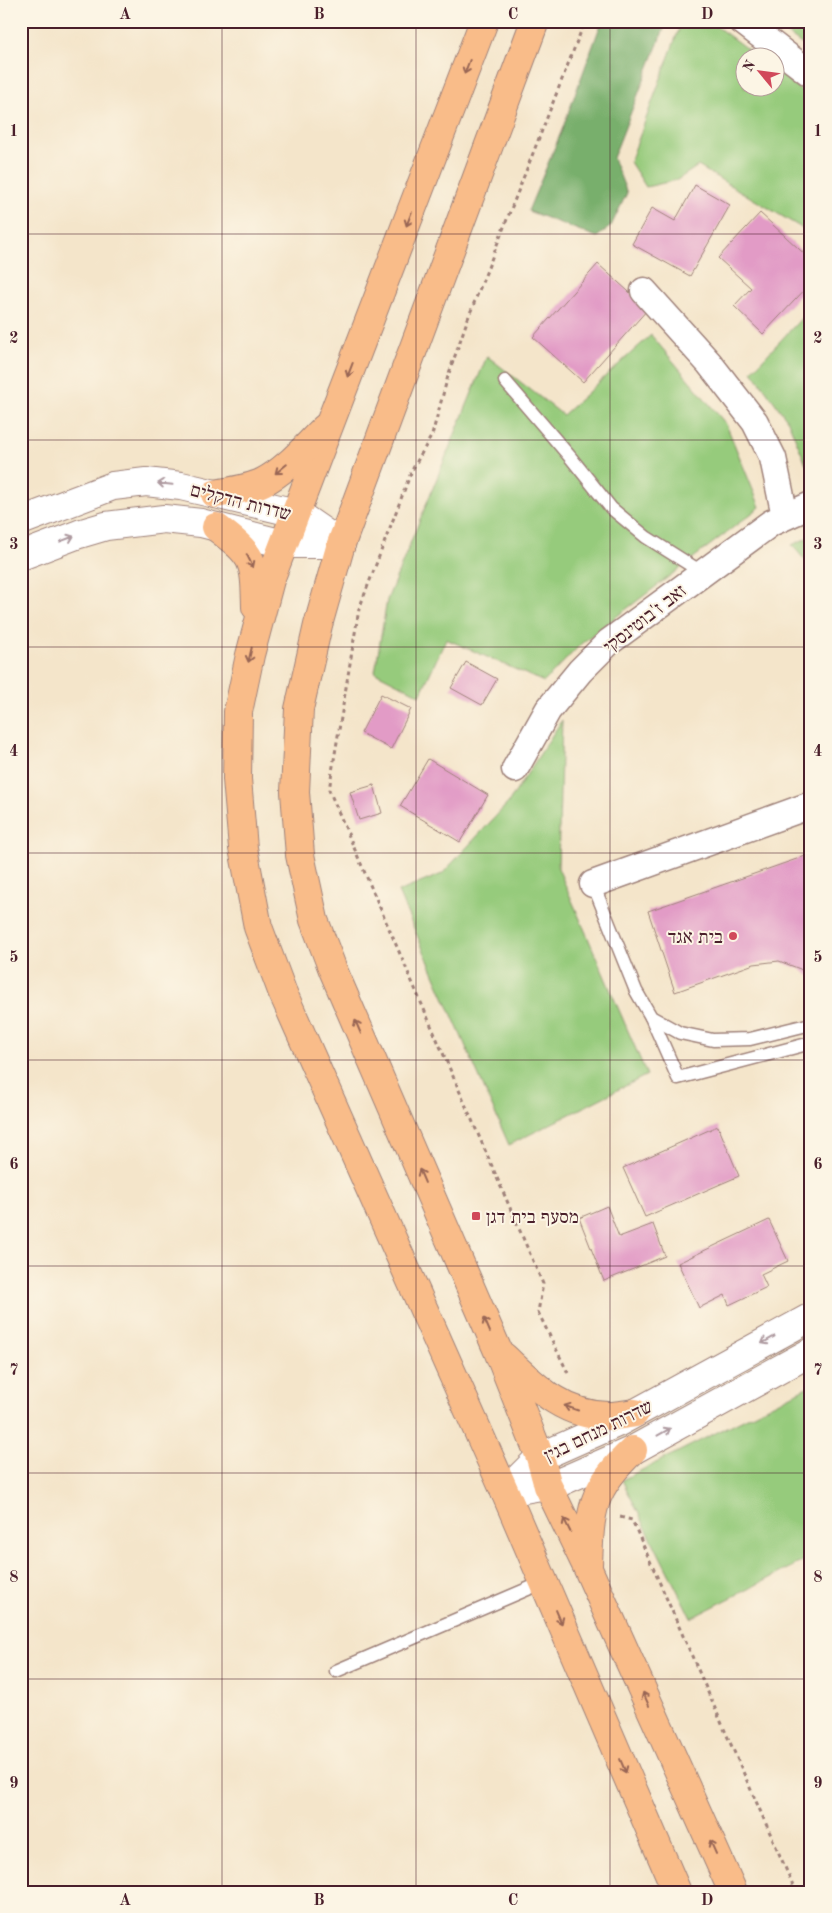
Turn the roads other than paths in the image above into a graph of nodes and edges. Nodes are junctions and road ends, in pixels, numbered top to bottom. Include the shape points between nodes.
1 (484, 21) edge
2 (535, 21) edge
3 (742, 21) edge
4 (811, 74) edge
5 (644, 291) dead end
6 (505, 381) dead end
7 (330, 424) junction
8 (214, 494) junction
9 (811, 505) edge
10 (296, 513) junction
11 (785, 516) junction
12 (21, 521) edge
13 (216, 527) junction
14 (284, 544) junction
15 (341, 544) junction
16 (21, 556) edge
17 (703, 573) junction
18 (257, 628) junction
19 (516, 769) dead end
20 (811, 805) edge
21 (593, 884) joint
22 (651, 1017) junction
23 (811, 1024) edge
24 (811, 1043) edge
25 (811, 1317) edge
26 (498, 1351) junction
27 (811, 1352) edge
28 (636, 1413) junction
29 (633, 1450) junction
30 (540, 1457) junction
31 (548, 1486) junction
32 (505, 1492) junction
33 (588, 1569) junction
34 (544, 1582) junction
35 (336, 1671) dead end
36 (677, 1892) edge
37 (733, 1892) edge

1 -> 7 main road
2 - 15 main road
3 - 4 street
5 - 11 street via 709,363 755,422 773,458
6 - 17 lane via 611,508 646,537
7 -> 8 main road via 282,470 263,482
7 - 10 main road
8 - 10 street, שדרות הדקלים
8 -> 12 street, שדרות הדקלים via 146,482 113,486
9 - 11 street, זאב ז'בוטינסקי
10 - 14 main road
10 - 15 street, שדרות הדקלים
11 - 17 street, זאב ז'בוטינסקי
13 - 14 street, שדרות הדקלים
16 -> 13 street, שדרות הדקלים via 79,534 132,522 164,519
13 -> 18 main road via 240,545 252,560 256,575
14 - 15 street, שדרות הדקלים
14 - 18 main road
26 -> 15 main road via 333,970 314,920 300,855 294,792 300,708 318,625
17 - 19 street, זאב ז'בוטינסקי via 609,642 580,671 548,710
18 -> 32 main road via 238,712 237,778 242,848 258,927 286,1000
20 - 21 street
21 - 22 lane via 636,991
22 - 23 lane via 680,1033 713,1040 750,1039
22 - 24 lane via 678,1078
25 -> 28 street, שדרות מנחם בגין
28 -> 26 main road via 609,1416 563,1406 540,1391
26 - 30 main road
29 -> 27 street, שדרות מנחם בגין
28 - 30 street, שדרות מנחם בגין
29 - 31 street, שדרות מנחם בגין
29 - 33 main road via 617,1464 600,1488 592,1510
30 - 31 main road
30 - 32 street, שדרות מנחם בגין
31 - 32 street, שדרות מנחם בגין
33 -> 31 main road
32 - 34 main road
37 -> 33 main road
34 - 35 lane
34 -> 36 main road

